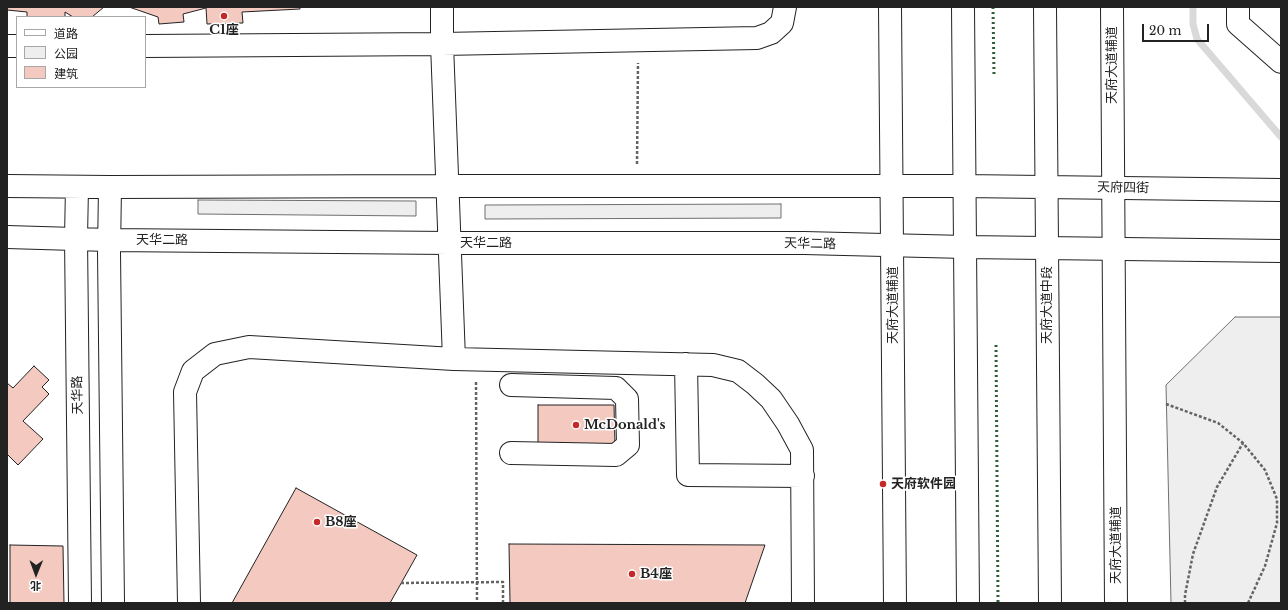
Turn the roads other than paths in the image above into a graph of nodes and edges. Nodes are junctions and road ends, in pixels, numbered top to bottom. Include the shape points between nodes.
1 (442, 7) edge
2 (785, 7) edge
3 (890, 7) edge
4 (963, 7) edge
5 (1045, 7) edge
6 (1112, 7) edge
7 (1238, 7) edge
8 (442, 44) junction
9 (146, 46) edge
10 (1281, 62) edge
11 (7, 186) edge
12 (448, 186) junction
13 (892, 186) junction
14 (964, 186) junction
15 (77, 187) junction
16 (110, 187) junction
17 (1046, 187) junction
18 (1113, 188) junction
19 (1281, 190) edge
20 (7, 237) edge
21 (76, 238) junction
22 (109, 240) junction
23 (449, 243) junction
24 (892, 245) junction
25 (965, 247) junction
26 (1047, 249) junction
27 (1114, 249) junction
28 (1281, 251) edge
29 (454, 359) junction
30 (686, 364) junction
31 (511, 385) dead end
32 (511, 453) dead end
33 (802, 476) junction
34 (80, 603) edge
35 (113, 603) edge
36 (189, 603) edge
37 (803, 603) edge
38 (895, 603) edge
39 (968, 603) edge
40 (1050, 603) edge
41 (1116, 603) edge

1 - 8 street
2 - 8 street via 782,23 771,33 757,38
3 - 13 street, 天府大道辅道
4 - 14 street
5 - 17 street, 天府大道中段
6 - 18 street, 天府大道辅道
7 - 10 street via 1238,24
8 - 9 street
8 - 12 street
11 - 15 street
12 - 13 street
12 - 16 street
12 - 23 street
13 - 14 street
13 - 24 street, 天府大道辅道
14 - 17 street, 天府四街
14 - 25 street
15 - 16 street
15 - 21 street, 天华路
16 - 22 street
17 - 18 street, 天府四街
17 - 26 street, 天府大道中段
18 - 19 street, 天府四街
18 - 27 street, 天府大道辅道
20 - 21 street, 天华二路
21 - 22 street, 天华二路
21 - 34 street, 天华路
22 - 23 street, 天华二路
22 - 35 street
23 - 24 street, 天华二路
23 - 29 street
24 - 25 street, 天华二路
24 - 38 street, 天府大道辅道
25 - 26 street
25 - 39 street
26 - 27 street
26 - 40 street, 天府大道中段
27 - 28 street
27 - 41 street, 天府大道辅道
29 - 30 street
29 - 36 street via 249,347 216,354 193,371 185,392
30 - 33 street via 713,365 738,371 755,384 775,405 802,450
30 - 33 street via 688,475
31 - 32 street via 616,388 627,400 628,445 616,455
33 - 37 street

